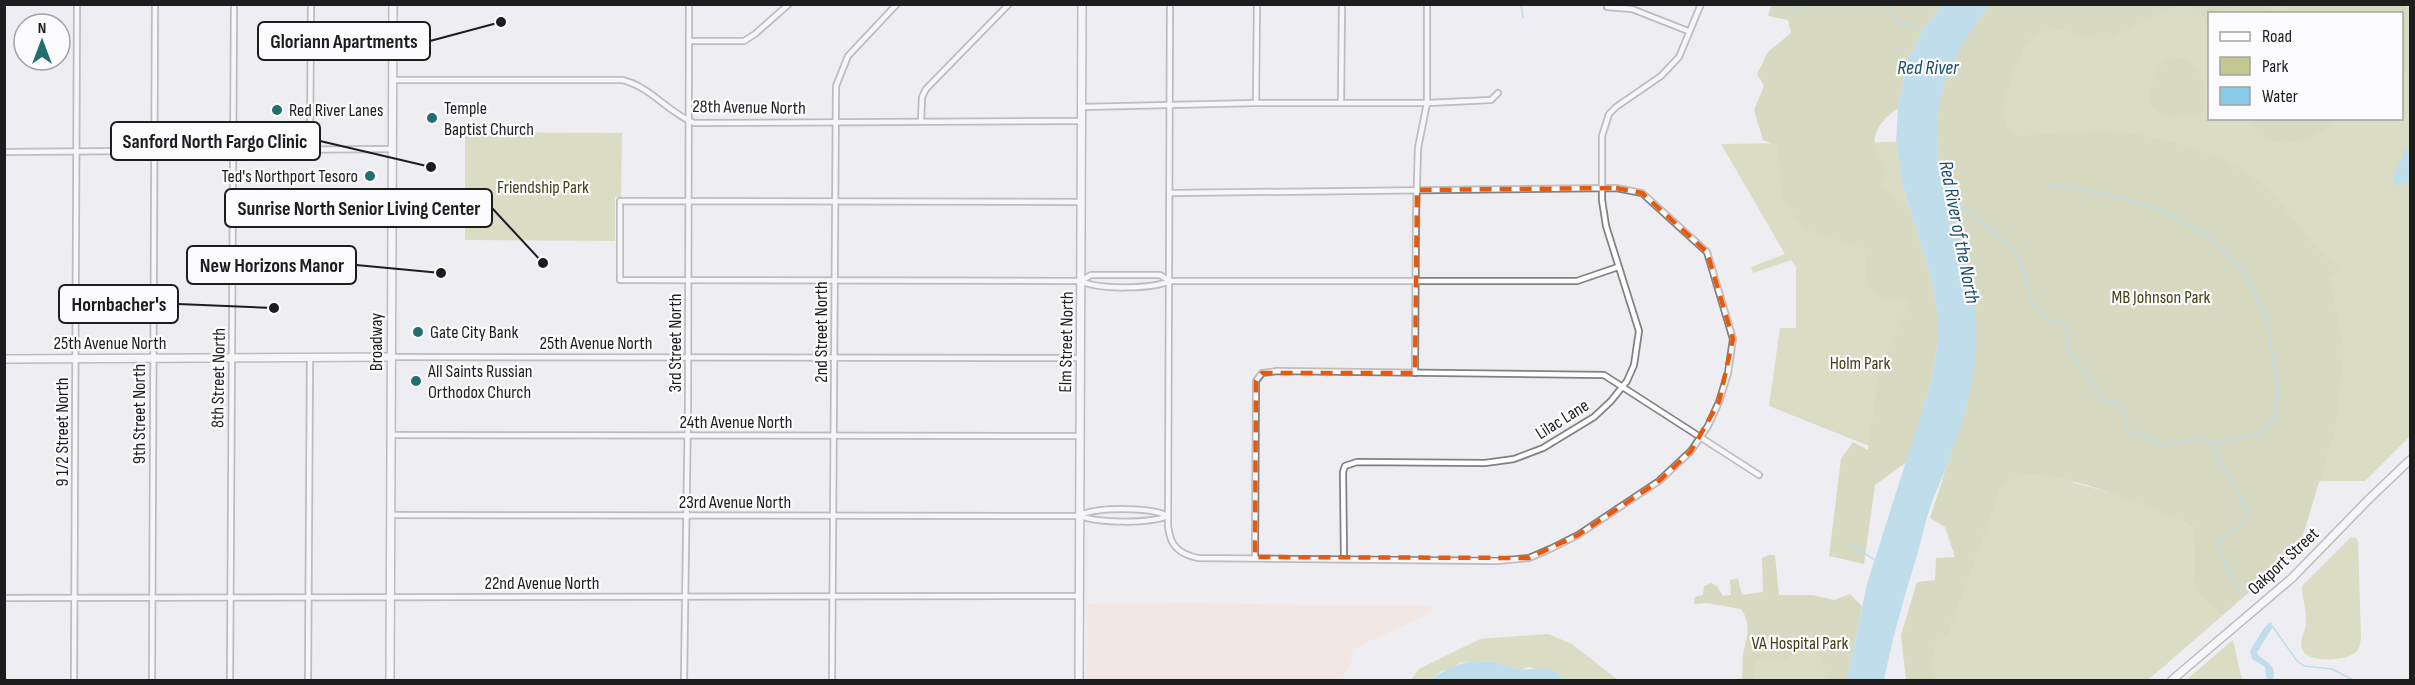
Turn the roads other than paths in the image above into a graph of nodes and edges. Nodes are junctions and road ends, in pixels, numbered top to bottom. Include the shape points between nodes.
1 (78, 4) edge
2 (155, 4) edge
3 (234, 4) edge
4 (311, 4) edge
5 (393, 4) edge
6 (689, 4) edge
7 (789, 4) edge
8 (897, 4) edge
9 (1009, 4) edge
10 (1082, 4) edge
11 (1170, 4) edge
12 (1257, 4) edge
13 (1342, 4) edge
14 (1427, 4) edge
15 (1701, 4) edge
16 (1607, 6) dead end
17 (1688, 31) junction
18 (690, 41) junction
19 (393, 80) junction
20 (1497, 93) dead end
21 (1341, 102) junction
22 (1256, 103) junction
23 (1427, 103) junction
24 (1169, 104) junction
25 (1082, 107) junction
26 (689, 121) junction
27 (835, 121) junction
28 (921, 121) junction
29 (1082, 121) junction
30 (310, 149) junction
31 (392, 149) junction
32 (154, 150) junction
33 (233, 150) junction
34 (4, 152) edge
35 (76, 152) junction
36 (1602, 189) junction
37 (1417, 190) junction
38 (1171, 193) junction
39 (688, 200) junction
40 (835, 200) junction
41 (1082, 202) junction
42 (1618, 267) junction
43 (688, 279) junction
44 (835, 280) junction
45 (1416, 280) junction
46 (1082, 281) junction
47 (1170, 281) junction
48 (153, 357) junction
49 (231, 357) junction
50 (310, 357) junction
51 (391, 357) junction
52 (75, 358) junction
53 (688, 358) junction
54 (835, 358) junction
55 (1080, 358) junction
56 (4, 359) edge
57 (1415, 373) junction
58 (1623, 385) junction
59 (391, 435) junction
60 (688, 436) junction
61 (832, 436) junction
62 (1080, 436) junction
63 (1701, 437) junction
64 (2410, 460) edge
65 (1759, 475) dead end
66 (391, 515) junction
67 (687, 515) junction
68 (833, 515) junction
69 (1080, 516) junction
70 (1168, 516) junction
71 (1255, 557) junction
72 (1344, 559) junction
73 (686, 596) junction
74 (832, 596) junction
75 (1080, 596) junction
76 (152, 597) junction
77 (230, 597) junction
78 (308, 597) junction
79 (390, 597) junction
80 (4, 598) edge
81 (75, 598) junction
82 (74, 681) edge
83 (152, 681) edge
84 (230, 681) edge
85 (308, 681) edge
86 (390, 681) edge
87 (684, 681) edge
88 (832, 681) edge
89 (1079, 681) edge
90 (2172, 681) edge

1 - 35 street, 9 1/2 Street North
2 - 32 street, 9th Street North
3 - 33 street, 8th Street North
4 - 30 street
5 - 19 street, Broadway
6 - 18 street, 3rd Street North
7 - 18 street via 744,41
8 - 27 street, 2nd Street North via 848,56 836,86
9 - 28 street via 926,89
10 - 25 street, Elm Street North
11 - 24 street
12 - 22 street
13 - 21 street
14 - 23 street
15 - 17 street, Lilac Lane
16 - 17 street via 1632,9
17 - 36 street, Lilac Lane via 1679,57 1667,70 1610,114 1602,136
18 - 26 street, 3rd Street North
19 - 26 street, 28th Avenue North via 622,80 635,82
19 - 31 street, Broadway
20 - 23 street via 1491,100
21 - 22 street
21 - 23 street
22 - 24 street
23 - 37 street via 1418,148
24 - 25 street
24 - 38 street
25 - 29 street, Elm Street North
26 - 27 street, 28th Avenue North
26 - 39 street, 3rd Street North
27 - 28 street, 28th Avenue North
27 - 40 street, 2nd Street North
28 - 29 street, 28th Avenue North
29 - 41 street, Elm Street North
30 - 31 street
30 - 33 street
31 - 51 street, Broadway
32 - 33 street
32 - 35 street
32 - 48 street, 9th Street North
33 - 49 street, 8th Street North
34 - 35 street
35 - 52 street, 9 1/2 Street North
36 - 37 street
36 - 42 street, Lilac Lane via 1606,226
36 - 63 street via 1642,193 1707,252 1732,339 1719,402
37 - 38 street
37 - 45 street
38 - 47 street
39 - 40 street
39 - 43 street, 3rd Street North
39 - 43 street via 620,201 620,280
40 - 41 street
40 - 44 street, 2nd Street North
41 - 46 street, Elm Street North
42 - 45 street via 1577,281
42 - 58 street, Lilac Lane via 1639,331 1634,365
43 - 44 street
43 - 53 street, 3rd Street North
44 - 46 street
44 - 54 street, 2nd Street North
45 - 47 street
45 - 57 street
46 - 47 street via 1092,286 1158,286
46 - 47 street via 1091,275 1160,275
46 - 55 street, Elm Street North
47 - 70 street
48 - 49 street, 25th Avenue North
48 - 52 street, 25th Avenue North
48 - 76 street, 9th Street North
49 - 50 street, 25th Avenue North
49 - 77 street, 8th Street North
50 - 51 street, 25th Avenue North
50 - 78 street
51 - 53 street, 25th Avenue North
51 - 59 street, Broadway
52 - 56 street, 25th Avenue North
52 - 81 street, 9 1/2 Street North
53 - 54 street, 25th Avenue North
53 - 60 street, 3rd Street North
54 - 55 street, 25th Avenue North
54 - 61 street, 2nd Street North
55 - 62 street, Elm Street North
57 - 58 street via 1578,373 1604,375
57 - 71 street via 1262,373 1256,381
58 - 63 street
58 - 72 street, Lilac Lane via 1594,417 1543,448 1514,459 1485,463 1358,462 1345,466
59 - 60 street, 24th Avenue North
59 - 66 street, Broadway
60 - 61 street, 24th Avenue North
60 - 67 street, 3rd Street North
61 - 62 street, 24th Avenue North
61 - 68 street, 2nd Street North
62 - 69 street, Elm Street North
63 - 65 street
63 - 72 street via 1659,481 1578,534 1529,558
64 - 90 street, Oakport Street via 2292,578
66 - 67 street, 23rd Avenue North
66 - 79 street, Broadway
67 - 68 street, 23rd Avenue North
67 - 73 street, 3rd Street North
68 - 69 street, 23rd Avenue North
68 - 74 street, 2nd Street North
69 - 70 street via 1091,520 1157,521
69 - 70 street via 1091,510 1157,511
69 - 75 street, Elm Street North
70 - 71 street via 1171,543 1187,555
71 - 72 street
73 - 74 street, 22nd Avenue North
73 - 79 street, 22nd Avenue North
73 - 87 street, 3rd Street North
74 - 75 street, 22nd Avenue North
74 - 88 street, 2nd Street North
75 - 89 street, Elm Street North
76 - 77 street, 22nd Avenue North
76 - 81 street, 22nd Avenue North
76 - 83 street, 9th Street North
77 - 78 street, 22nd Avenue North
77 - 84 street, 8th Street North
78 - 79 street, 22nd Avenue North
78 - 85 street
79 - 86 street, Broadway
80 - 81 street, 22nd Avenue North
81 - 82 street, 9 1/2 Street North

